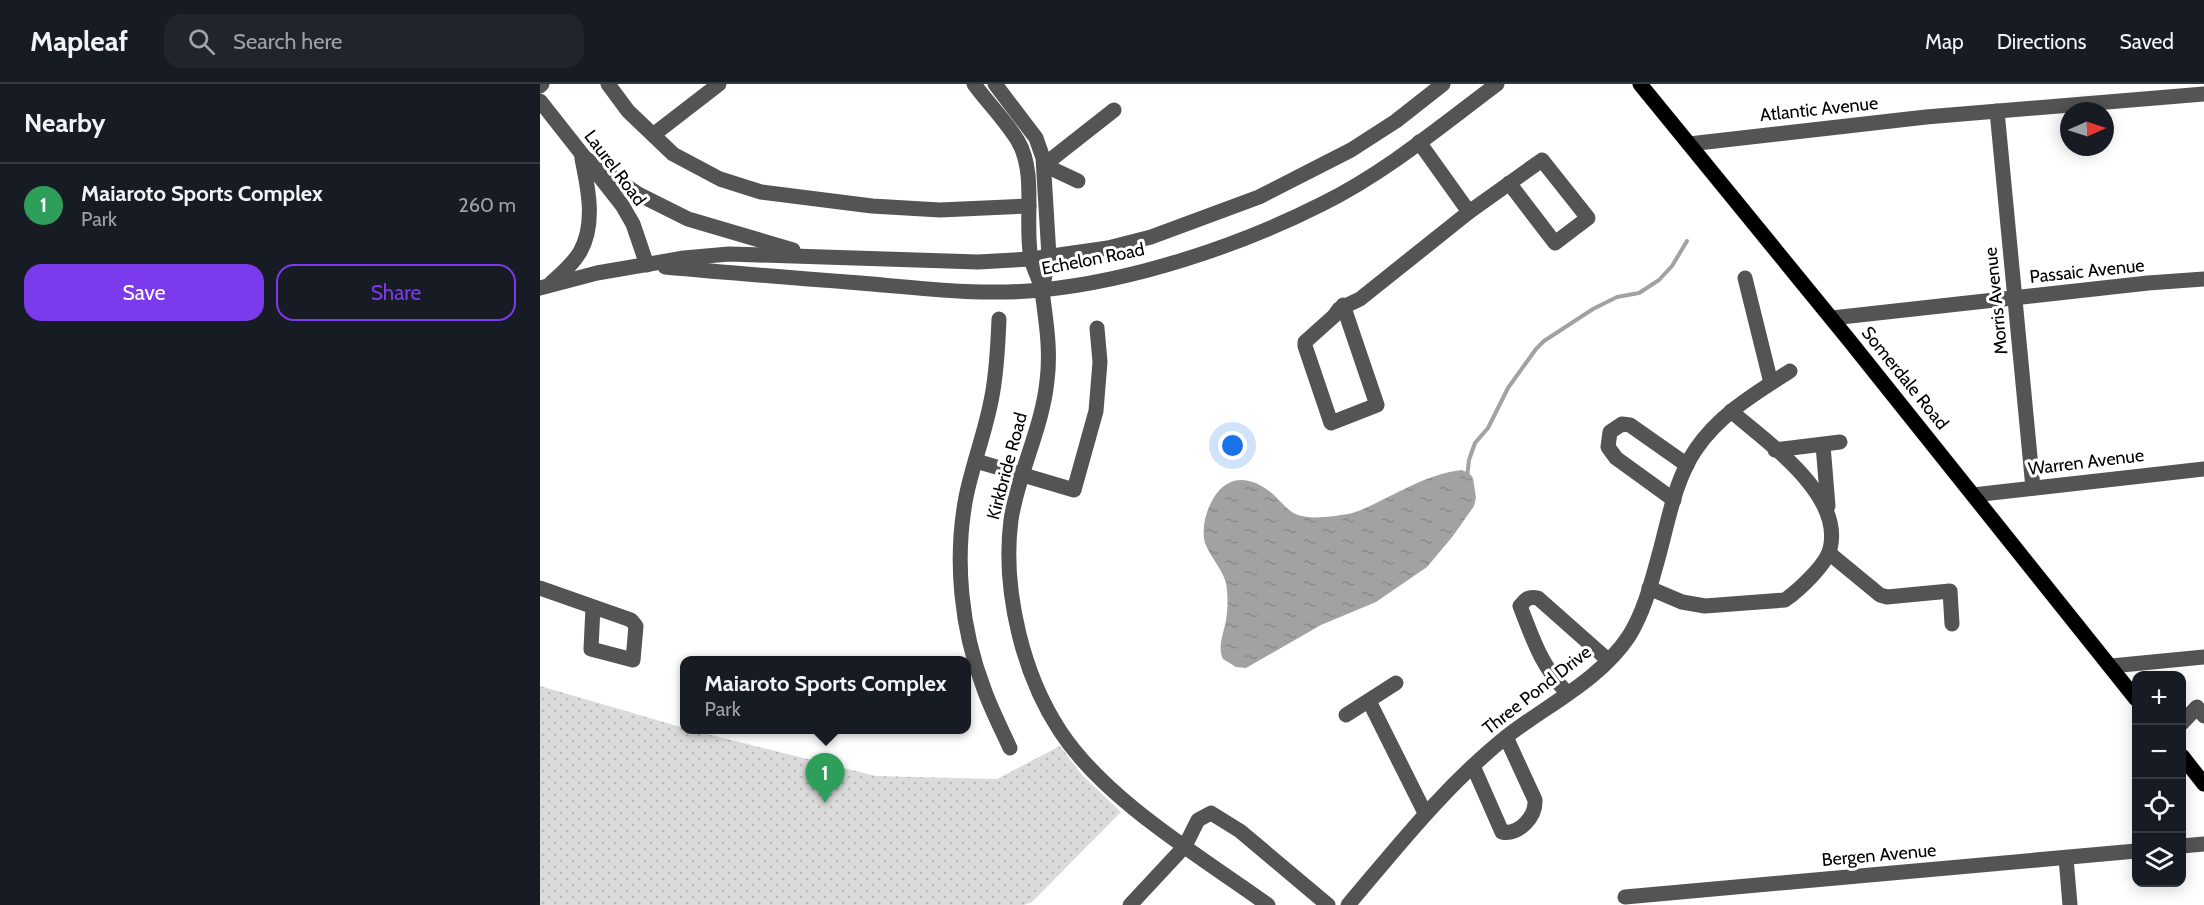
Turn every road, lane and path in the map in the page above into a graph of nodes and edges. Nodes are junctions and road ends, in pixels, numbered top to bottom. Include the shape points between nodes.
1 (608, 84) edge
2 (719, 84) edge
3 (974, 84) edge
4 (995, 84) edge
5 (1443, 84) edge
6 (1497, 84) edge
7 (1640, 84) edge
8 (2204, 94) edge
9 (540, 101) edge
10 (1114, 111) dead end
11 (1997, 111) junction
12 (653, 135) junction
13 (1419, 142) junction
14 (1689, 144) junction
15 (582, 156) junction
16 (1044, 165) junction
17 (1077, 181) dead end
18 (1509, 183) junction
19 (1029, 206) junction
20 (1469, 212) junction
21 (813, 256) junction
22 (1049, 256) junction
23 (1031, 259) junction
24 (647, 265) junction
25 (1745, 278) dead end
26 (2204, 279) edge
27 (545, 286) edge
28 (1042, 290) junction
29 (2015, 298) junction
30 (1343, 306) junction
31 (1832, 318) junction
32 (999, 319) dead end
33 (1097, 328) dead end
34 (1790, 371) dead end
35 (1771, 383) junction
36 (1731, 411) junction
37 (1840, 442) dead end
38 (1823, 445) junction
39 (1775, 450) junction
40 (976, 461) junction
41 (1687, 465) junction
42 (2204, 469) edge
43 (1022, 474) junction
44 (2033, 488) junction
45 (1974, 495) junction
46 (1674, 500) junction
47 (1828, 512) junction
48 (1829, 553) junction
49 (540, 588) edge
50 (1649, 588) junction
51 (593, 607) dead end
52 (1952, 624) dead end
53 (2204, 657) edge
54 (1608, 660) junction
55 (2111, 666) junction
56 (1396, 683) dead end
57 (1567, 693) junction
58 (2132, 694) edge
59 (1369, 701) junction
60 (2202, 709) edge
61 (1346, 715) dead end
62 (2186, 720) edge
63 (1506, 737) junction
64 (1010, 748) dead end
65 (2186, 762) edge
66 (1473, 766) junction
67 (2204, 784) edge
68 (1425, 813) junction
69 (2204, 844) edge
70 (1185, 846) junction
71 (2186, 846) edge
72 (2132, 851) edge
73 (2066, 858) junction
74 (1625, 897) dead end
75 (1130, 905) edge
76 (1268, 905) edge
77 (1328, 905) edge
78 (1348, 905) edge
79 (2070, 905) edge

1 - 12 street
2 - 12 street
3 - 19 street via 1018,142 1026,169
4 - 16 street via 1036,138
5 - 22 street, Echelon Road via 1351,150 1259,197 1150,237 1108,248
6 - 13 street, Echelon Road
7 - 14 main road, Somerdale Road
8 - 11 street, Atlantic Avenue
9 - 15 street, Laurel Road
10 - 16 street
11 - 14 street, Atlantic Avenue
11 - 29 street, Morris Avenue
12 - 19 street via 673,154 720,179 761,192 939,210
13 - 20 street
13 - 28 street, Echelon Road via 1371,176 1279,224 1172,263 1110,279
14 - 31 main road, Somerdale Road
15 - 21 street via 638,194 688,219
15 - 24 street, Laurel Road via 622,205
15 - 27 street via 589,197 587,234 568,267
16 - 17 street
16 - 22 street
18 - 18 street via 1555,243 1588,218 1542,160
18 - 20 street
19 - 23 street
20 - 30 street via 1360,299
21 - 23 street, Echelon Road via 978,262
21 - 24 street, Echelon Road via 729,254
22 - 23 street, Echelon Road
22 - 28 street
23 - 28 street
24 - 27 street, Echelon Road
24 - 28 street, Echelon Road via 929,289
25 - 35 street
26 - 29 street, Passaic Avenue
28 - 43 street, Kirkbride Road via 1047,383
29 - 31 street, Passaic Avenue
29 - 44 street, Morris Avenue
30 - 30 street via 1377,405 1331,423 1305,342
31 - 45 main road, Somerdale Road
32 - 40 street via 992,397
33 - 43 street via 1100,362 1096,411 1074,490
34 - 35 street, Three Pond Drive
35 - 36 street, Three Pond Drive
36 - 39 street
36 - 41 street, Three Pond Drive via 1704,438
37 - 38 street
38 - 39 street
38 - 47 street
39 - 47 street via 1819,494
40 - 43 street
40 - 64 street via 961,534 960,576 973,657
41 - 46 street, Three Pond Drive
41 - 46 street via 1630,425 1622,424 1610,432 1608,447 1616,458
42 - 44 street, Warren Avenue
43 - 70 street, Kirkbride Road via 1011,520 1009,570 1023,651 1038,688 1060,730 1092,769 1140,813
44 - 45 street, Warren Avenue
45 - 55 main road, Somerdale Road
46 - 50 street, Three Pond Drive
47 - 48 street
48 - 50 street via 1785,600 1705,606 1682,602
48 - 52 street via 1880,595 1950,591
49 - 51 street
50 - 54 street, Three Pond Drive via 1628,638
53 - 55 street
54 - 57 street, Three Pond Drive
54 - 57 street via 1538,598 1526,599 1520,606 1539,657
55 - 58 main road, Somerdale Road
56 - 59 street
57 - 63 street, Three Pond Drive
59 - 61 street
59 - 68 street
60 - 62 street
63 - 66 street, Three Pond Drive
63 - 66 street via 1535,800 1528,821 1521,827 1502,832
65 - 67 main road
66 - 68 street, Three Pond Drive
68 - 78 street, Three Pond Drive
69 - 71 street
70 - 75 street
70 - 76 street, Kirkbride Road
70 - 77 street via 1198,820 1210,813 1240,831
72 - 73 street, Bergen Avenue
73 - 74 street, Bergen Avenue
73 - 79 street

